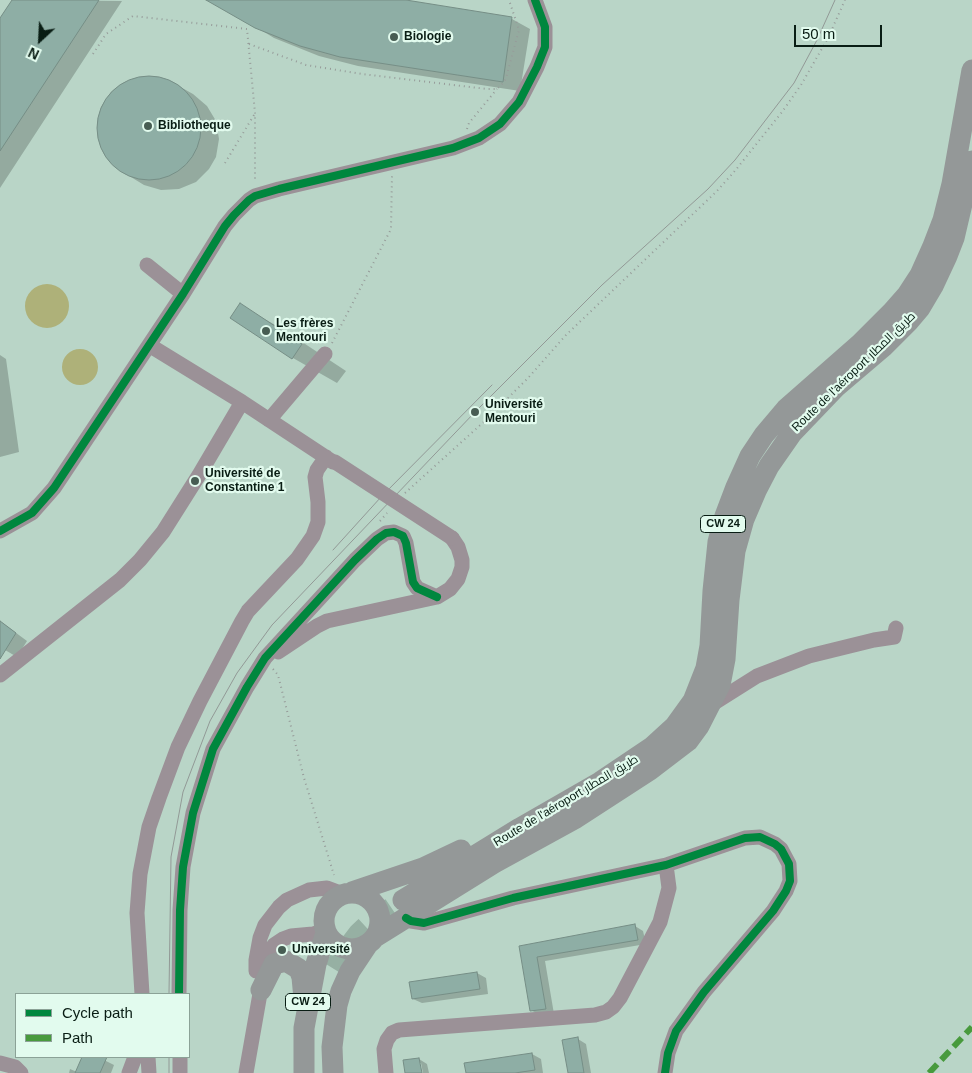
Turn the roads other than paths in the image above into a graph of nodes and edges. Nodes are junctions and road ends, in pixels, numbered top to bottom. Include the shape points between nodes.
1 (535, 0) edge
2 (972, 70) edge
3 (972, 161) edge
4 (147, 265) dead end
5 (183, 294) junction
6 (149, 345) junction
7 (325, 354) road end
8 (242, 402) junction
9 (269, 420) junction
10 (330, 460) junction
11 (0, 531) edge
12 (437, 597) junction
13 (896, 628) dead end
14 (265, 658) junction
15 (0, 675) edge
16 (711, 705) junction
17 (652, 748) junction
18 (666, 865) junction
19 (348, 893) junction
20 (404, 909) junction
21 (325, 930) junction
22 (371, 940) junction
23 (272, 950) junction
24 (334, 969) tunnel mouth
25 (260, 990) junction
26 (142, 993) edge
27 (179, 993) edge
28 (304, 1028) junction
29 (135, 1058) edge
30 (148, 1058) edge
31 (180, 1058) edge
32 (0, 1063) edge
33 (21, 1073) edge
34 (129, 1073) edge
35 (149, 1073) edge
36 (180, 1073) edge
37 (246, 1073) edge
38 (304, 1073) edge
39 (317, 1073) edge
40 (333, 1073) edge
41 (386, 1073) edge
42 (665, 1073) edge

1 - 5 street via 546,27 545,47 519,102 491,132 461,146 255,196 225,226
2 - 17 highway, Route de l'aéroport طريق المطار / CW 24 via 952,184 943,220 926,260 907,295 892,312 786,409 750,456 725,516 718,542 710,646 701,684 694,701 678,722
3 - 16 highway, Route de l'aéroport طريق المطار / CW 24 via 947,256 920,308 792,432 756,490 735,551 725,659 720,685
4 - 5 street
5 - 6 street
6 - 8 street
6 - 11 street via 54,488 32,512
7 - 9 street
8 - 9 street
8 - 15 street via 163,532 140,560 120,580
9 - 10 street
10 - 12 street, bridge via 452,538 462,560 461,573 450,590
10 - 26 street via 317,470 318,522 313,536 242,621 200,700 159,798 143,853 139,882 137,912
12 - 14 street via 327,621
12 - 14 street via 417,588 412,582 403,536 386,533 356,560
13 - 16 street via 894,637 809,656 757,676
14 - 27 street via 214,749 193,813 183,867
16 - 20 highway, Route de l'aéroport طريق المطار / CW 24 via 688,741 650,770 576,818
17 - 19 highway, CW 24 via 606,766 423,868
17 - 20 highway, Route de l'aéroport طريق المطار / CW 24 via 520,828
18 - 20 street via 514,898 424,923 411,922
18 - 41 street via 669,888 660,922 613,1007 595,1015 399,1030 392,1033 384,1049
18 - 42 street via 739,840 760,837 781,849 790,872 786,891 774,911 704,992 676,1031
19 - 21 highway via 336,898 325,910
19 - 22 highway via 368,898 378,912 379,929
19 - 23 street via 327,888 309,890 287,900 271,915
20 - 22 highway, Route de l'aéroport طريق المطار / CW 24
21 - 22 highway via 332,941 349,949 359,948
21 - 23 street via 283,939
21 - 28 highway, CW 24
22 - 40 highway, Route de l'aéroport طريق المطار / CW 24 via 350,971 337,1004
23 - 25 highway via 274,964
23 - 25 street via 255,968
23 - 28 highway via 298,969 302,977
24 - 39 highway, CW 24 via 320,1019 316,1044
25 - 37 street
28 - 38 highway, CW 24
29 - 34 street
30 - 35 street
31 - 36 street
32 - 33 street via 15,1067

